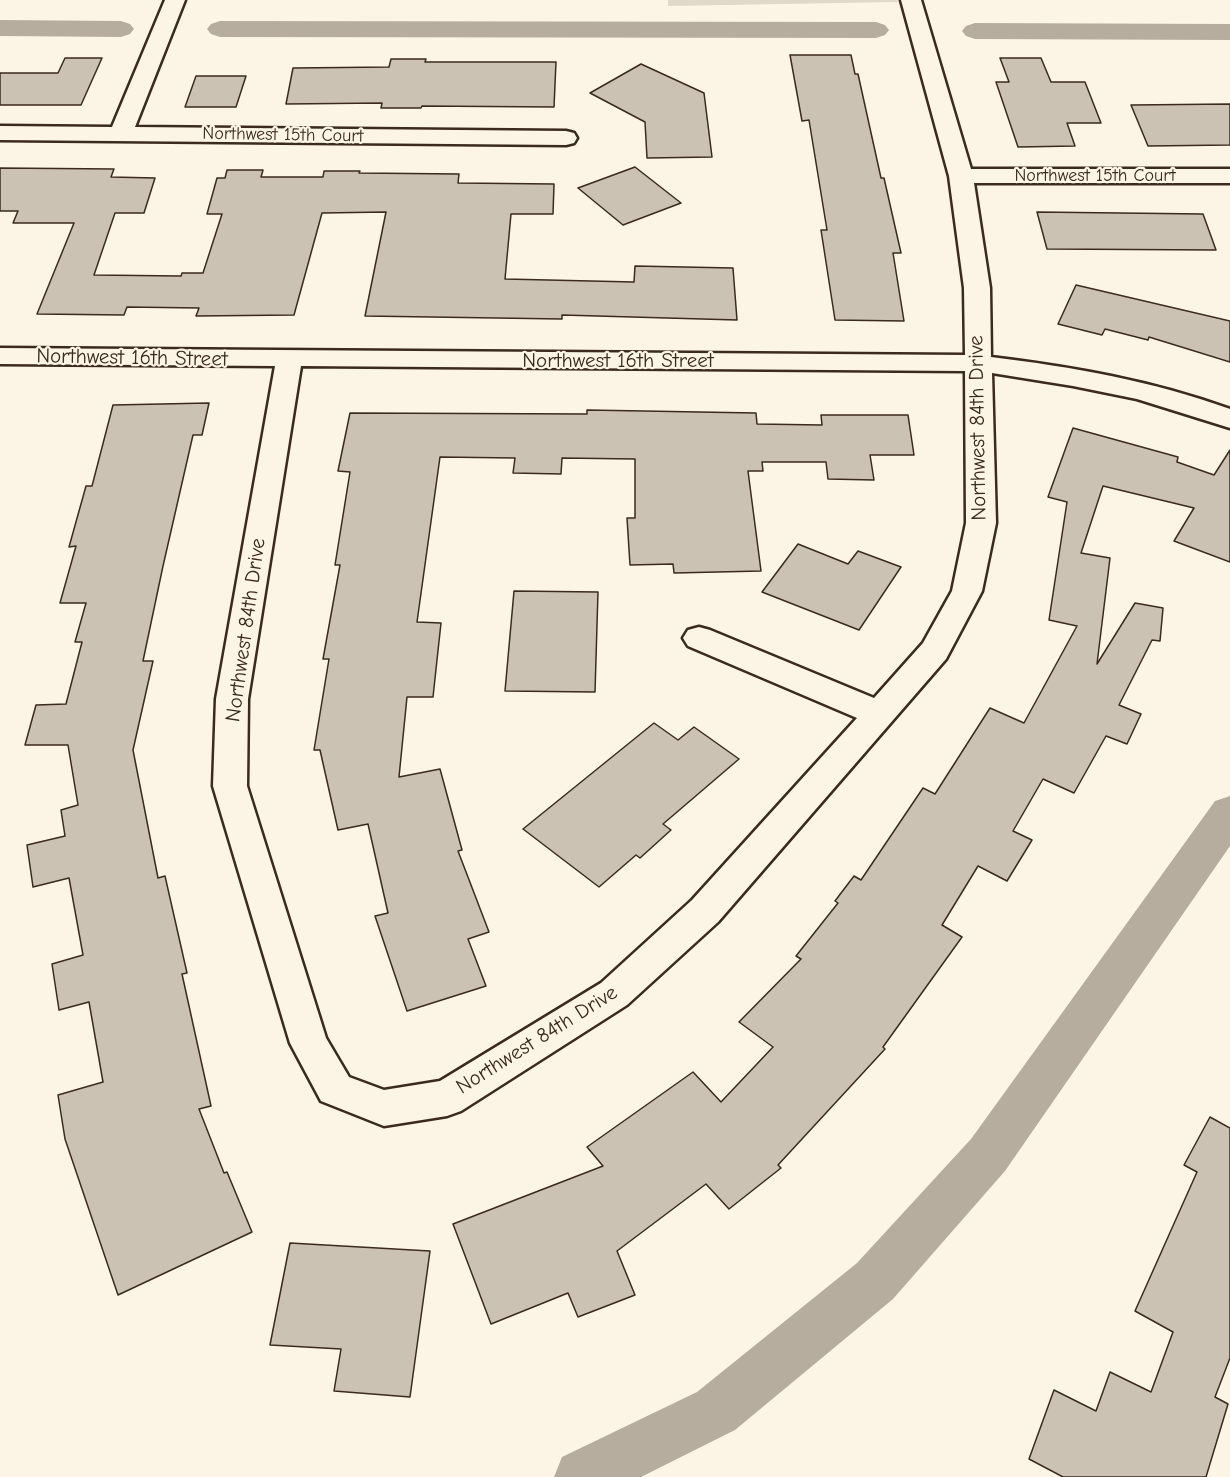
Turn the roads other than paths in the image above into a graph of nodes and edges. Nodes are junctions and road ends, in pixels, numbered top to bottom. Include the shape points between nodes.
1 (176, 0) edge
2 (911, 0) edge
3 (0, 134) edge
4 (121, 134) junction
5 (566, 138) dead end
6 (961, 176) junction
7 (1230, 176) edge
8 (0, 356) edge
9 (289, 360) junction
10 (977, 363) junction
11 (1230, 419) edge
12 (699, 638) dead end
13 (879, 712) junction

1 - 4 street
2 - 6 street, Northwest 84th Drive
3 - 4 street, Northwest 15th Court
4 - 5 street, Northwest 15th Court
6 - 7 street, Northwest 15th Court
6 - 10 street, Northwest 84th Drive via 977,288
8 - 9 street, Northwest 16th Street
9 - 10 street, Northwest 16th Street
9 - 13 street, Northwest 84th Drive via 232,699 230,786 309,1043 335,1089 384,1108 447,1098 614,994 705,911
10 - 11 street, Northwest 16th Street via 1132,388
10 - 13 street, Northwest 84th Drive via 981,523 967,591 935,651
12 - 13 street

